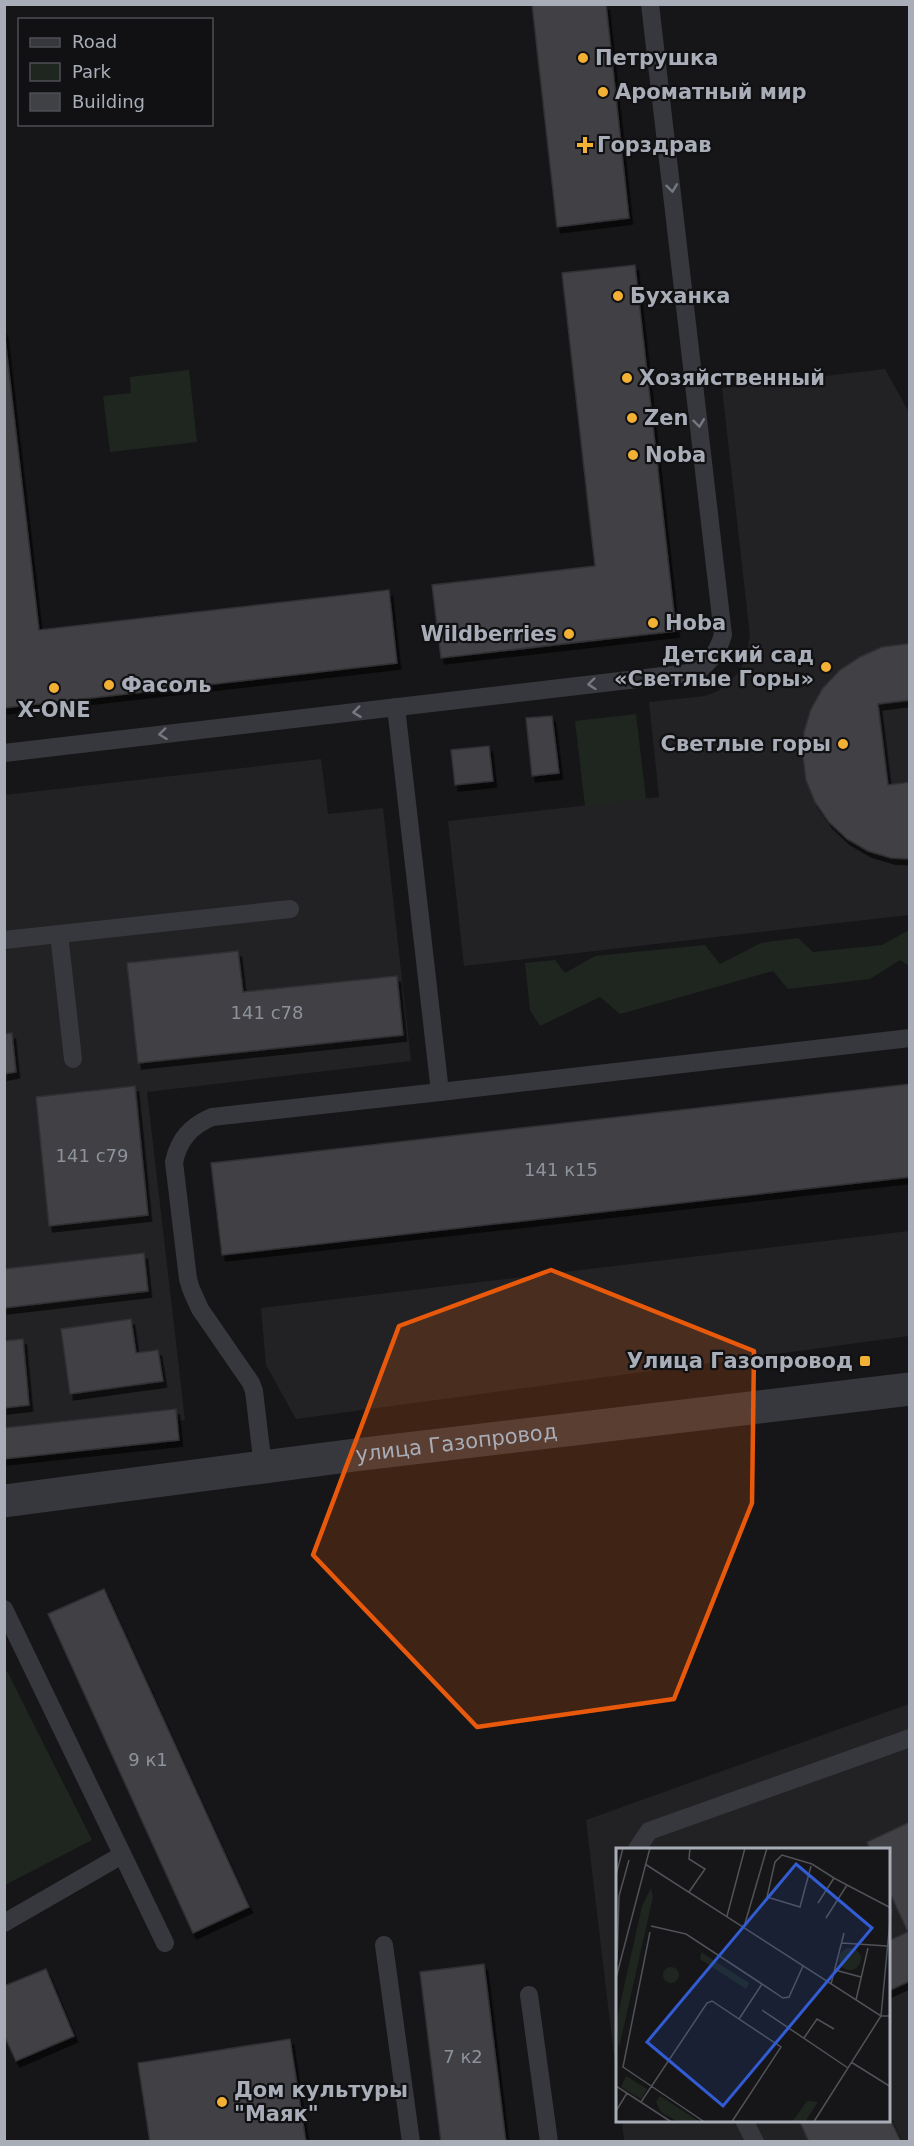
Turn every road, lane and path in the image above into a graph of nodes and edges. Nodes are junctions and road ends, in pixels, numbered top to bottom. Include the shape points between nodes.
1 (650, 4) edge
2 (396, 707) junction
3 (4, 753) edge
4 (290, 909) dead end
5 (59, 934) junction
6 (4, 940) edge
7 (909, 1038) edge
8 (73, 1059) dead end
9 (440, 1092) junction
10 (909, 1389) edge
11 (263, 1467) junction
12 (4, 1501) edge
13 (4, 1609) edge
14 (9, 1629) edge
15 (909, 1738) edge
16 (638, 1848) edge
17 (122, 1855) junction
18 (4, 1923) edge
19 (165, 1943) dead end
20 (384, 1945) dead end
21 (529, 1995) dead end
22 (745, 2122) edge
23 (411, 2142) edge
24 (549, 2142) edge
25 (755, 2142) edge

1 -> 2 lane via 723,635 720,644 697,672
2 -> 3 lane
2 - 9 lane
4 - 5 lane
5 - 6 lane
5 - 8 lane
7 - 9 lane
9 - 11 lane via 212,1117 192,1127 180,1143 174,1162 188,1279 200,1309 254,1390
10 - 11 street, улица Газопровод
11 - 12 street, улица Газопровод
13 - 14 lane
14 - 17 lane
15 - 16 lane via 649,1832
17 - 18 lane
17 - 19 lane
20 - 23 lane
21 - 24 lane
22 - 25 lane

